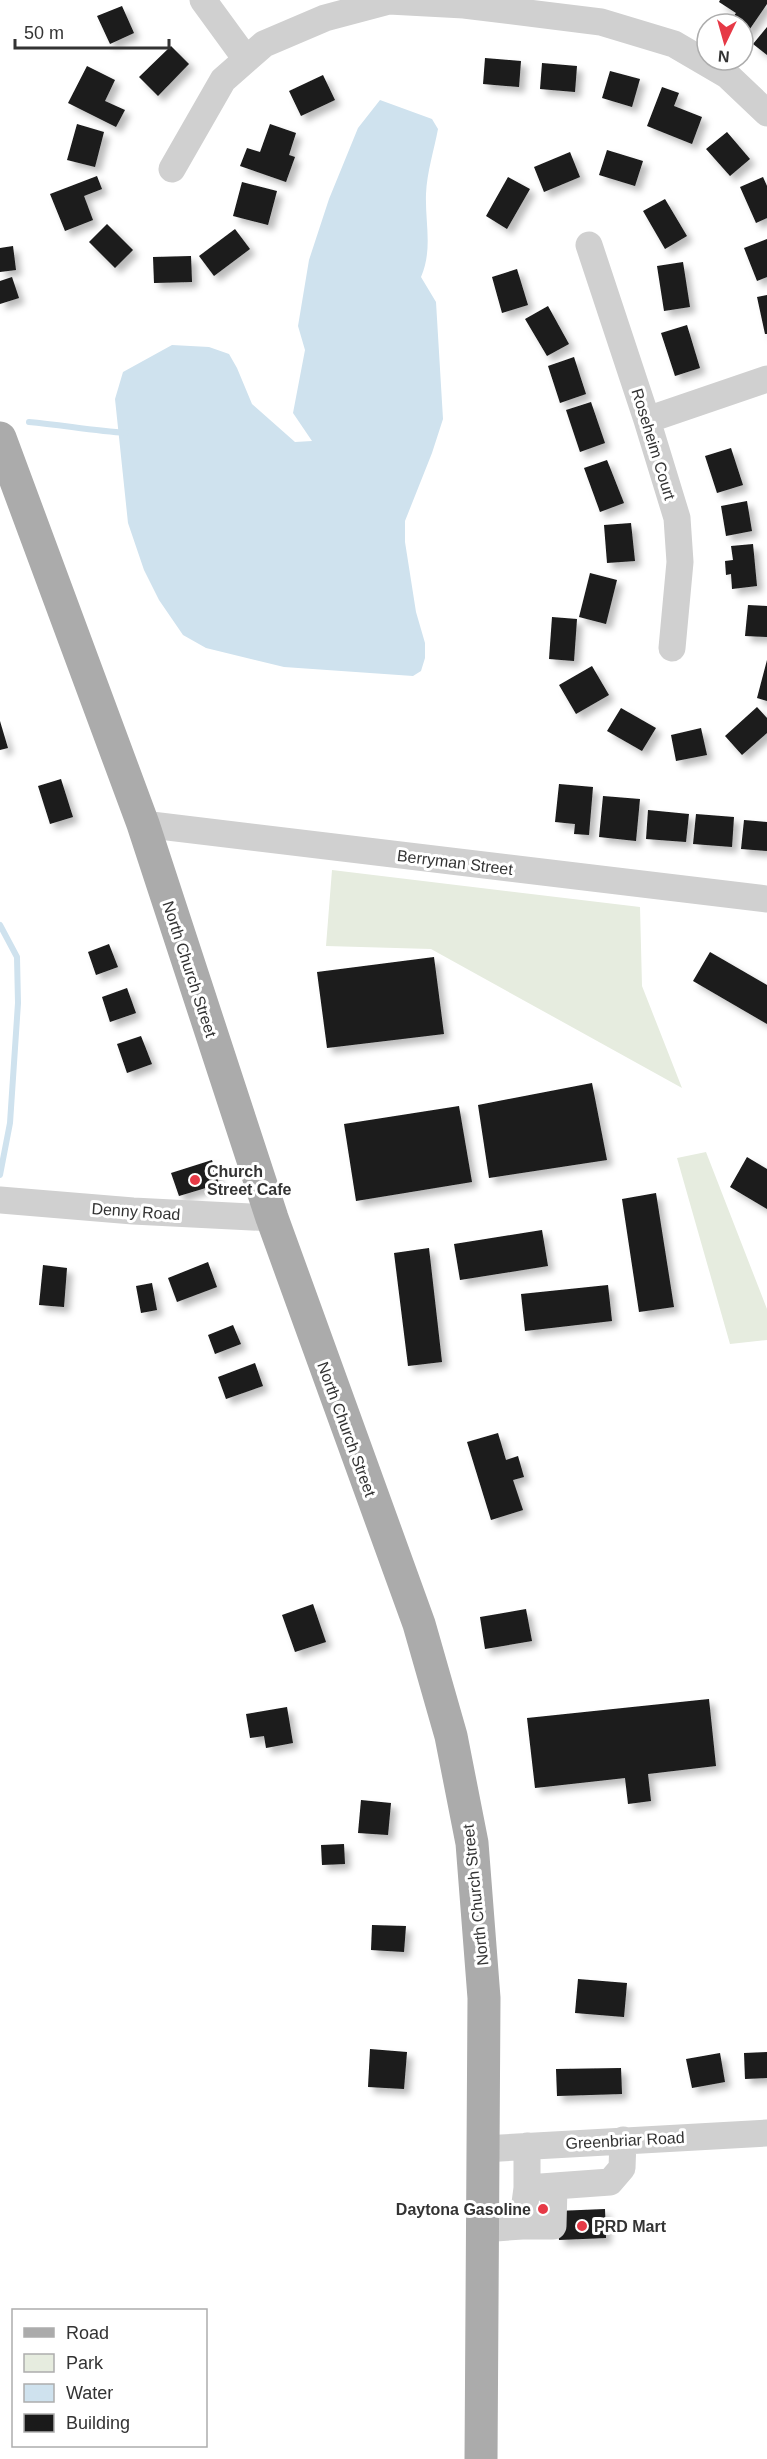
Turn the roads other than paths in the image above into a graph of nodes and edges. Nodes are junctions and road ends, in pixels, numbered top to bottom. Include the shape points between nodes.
1 (203, 0) edge
2 (389, 1) edge
3 (246, 59) junction
4 (767, 113) edge
5 (172, 170) dead end
6 (589, 245) dead end
7 (767, 379) edge
8 (647, 420) junction
9 (0, 438) edge
10 (672, 648) dead end
11 (143, 824) junction
12 (767, 899) edge
13 (0, 1200) edge
14 (272, 1218) junction
15 (767, 2133) edge
16 (623, 2140) junction
17 (527, 2146) junction
18 (483, 2149) junction
19 (554, 2187) junction
20 (527, 2188) junction
21 (522, 2226) junction
22 (483, 2229) junction
23 (481, 2459) edge

1 - 3 street
2 - 3 street via 325,18 264,44
2 - 4 street via 464,5 601,22 674,44 727,75
3 - 5 street via 223,80
6 - 8 street, Roseheim Court
7 - 8 street
8 - 10 street, Roseheim Court via 677,518 680,562
9 - 11 main road, North Church Street
11 - 12 street, Berryman Street
11 - 14 main road, North Church Street
13 - 14 street, Denny Road
14 - 18 main road, North Church Street via 419,1624 451,1736 472,1844 479,1916 484,1998
15 - 16 street, Greenbriar Road
16 - 17 street, Greenbriar Road
16 - 19 street via 621,2168 609,2182
17 - 18 street, Greenbriar Road
17 - 20 street
18 - 22 main road, North Church Street
19 - 20 street
19 - 21 street via 553,2226
20 - 21 street
21 - 22 street
22 - 23 main road, North Church Street

